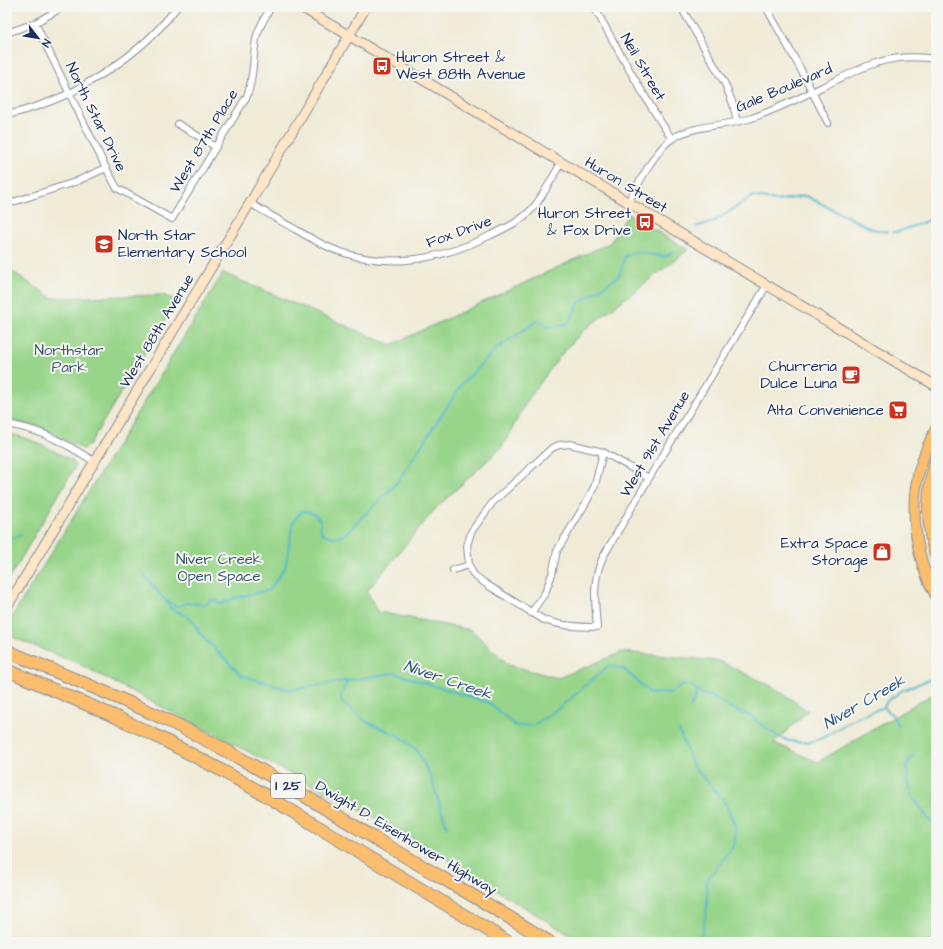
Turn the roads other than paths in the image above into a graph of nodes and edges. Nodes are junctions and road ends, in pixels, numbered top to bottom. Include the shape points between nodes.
1 (63, 7) edge
2 (177, 7) edge
3 (271, 7) edge
4 (301, 7) edge
5 (366, 7) edge
6 (594, 7) edge
7 (681, 7) edge
8 (766, 7) edge
9 (35, 23) junction
10 (7, 33) edge
11 (350, 36) junction
12 (936, 58) edge
13 (812, 92) junction
14 (69, 94) junction
15 (7, 115) edge
16 (737, 122) junction
17 (828, 122) dead end
18 (178, 124) dead end
19 (672, 139) junction
20 (216, 147) junction
21 (561, 163) junction
22 (106, 168) junction
23 (628, 202) junction
24 (250, 203) junction
25 (7, 204) edge
26 (172, 218) joint
27 (766, 285) junction
28 (936, 386) edge
29 (7, 424) edge
30 (936, 429) edge
31 (603, 452) junction
32 (936, 459) edge
33 (95, 462) junction
34 (649, 478) junction
35 (936, 559) edge
36 (469, 565) junction
37 (453, 570) dead end
38 (936, 596) edge
39 (7, 607) edge
40 (531, 612) junction
41 (7, 651) edge
42 (7, 670) edge
43 (417, 887) junction
44 (542, 941) edge
45 (493, 942) edge
46 (508, 942) edge
47 (557, 942) edge

1 - 9 street
2 - 14 street via 156,31 121,63
3 - 20 street, West 87th Place via 257,34 252,82 247,96
4 - 11 main road, Huron Street
5 - 11 main road, West 88th Avenue
6 - 19 street, Neil Street
7 - 16 street via 725,84
8 - 13 street
9 - 10 street
9 - 14 street, North Star Drive
11 - 21 main road, Huron Street
11 - 24 main road, West 88th Avenue
12 - 13 street, Gale Boulevard via 886,60
13 - 16 street, Gale Boulevard via 770,111
13 - 17 street
14 - 15 street
14 - 22 street, North Star Drive
16 - 19 street, Gale Boulevard via 690,131
18 - 20 street
19 - 23 street, Gale Boulevard via 662,147
20 - 26 street, West 87th Place
21 - 23 main road, Huron Street
21 - 24 street, Fox Drive via 533,208 512,225 465,247 413,260 373,259 331,249
22 - 25 street via 75,182
22 - 26 street, North Star Drive via 117,188
23 - 27 main road, Huron Street
24 - 33 main road, West 88th Avenue
27 - 28 main road, Huron Street
27 - 34 street, West 91st Avenue
29 - 33 street via 48,436
30 - 38 main road via 918,472 914,511 921,557
31 - 34 street
31 - 36 street via 573,444 552,448 493,502 474,528 467,546
31 - 40 street via 595,485 557,551 545,593
32 - 35 main road via 930,482 928,509 930,536
33 - 39 main road, West 88th Avenue
34 - 40 street, West 91st Avenue via 600,564 595,584 597,627 552,623
36 - 37 street
36 - 40 street via 478,579
41 - 44 highway, Dwight D. Eisenhower Highway / I 25 via 174,723 234,755
42 - 43 highway, I 25 via 114,716 188,752 267,796
43 - 45 highway
43 - 46 highway, I 25
44 - 47 highway, Dwight D. Eisenhower Highway

